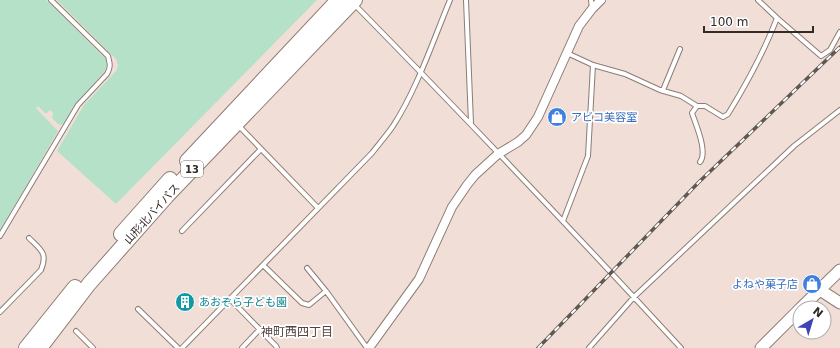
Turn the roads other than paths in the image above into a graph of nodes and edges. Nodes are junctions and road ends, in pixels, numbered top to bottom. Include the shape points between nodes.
1 (51, 0) edge
2 (338, 0) edge
3 (450, 0) edge
4 (466, 0) edge
5 (601, 0) edge
6 (758, 0) edge
7 (354, 1) edge
8 (591, 4) edge
9 (777, 18) junction
10 (840, 32) edge
11 (680, 49) dead end
12 (567, 53) junction
13 (594, 65) junction
14 (420, 71) junction
15 (663, 90) junction
16 (696, 106) junction
17 (840, 110) edge
18 (236, 123) junction
19 (471, 123) junction
20 (261, 149) junction
21 (498, 154) junction
22 (700, 162) dead end
23 (318, 208) junction
24 (562, 221) junction
25 (182, 231) dead end
26 (0, 236) edge
27 (29, 238) dead end
28 (263, 266) junction
29 (307, 268) dead end
30 (840, 270) edge
31 (326, 290) junction
32 (820, 290) junction
33 (634, 297) junction
34 (230, 299) junction
35 (810, 300) edge
36 (840, 303) edge
37 (138, 309) dead end
38 (0, 312) edge
39 (792, 318) edge
40 (260, 329) junction
41 (76, 331) dead end
42 (26, 348) edge
43 (40, 348) edge
44 (94, 348) edge
45 (178, 348) edge
46 (182, 348) edge
47 (242, 348) edge
48 (277, 348) edge
49 (368, 348) edge
50 (589, 348) edge
51 (681, 348) edge
52 (761, 348) edge

1 - 26 lane via 108,56 110,69 78,105
2 - 42 highway, 山形北バイパス / 13 via 147,203
3 - 14 lane
4 - 19 lane
5 - 8 street
6 - 9 lane
7 - 14 lane
7 - 18 highway, 山形北バイパス / 13
8 - 12 street
9 - 10 lane via 821,56 830,50
9 - 16 lane via 767,44 728,114 723,117 705,106
11 - 15 lane
12 - 13 lane
12 - 21 street via 538,116 526,135
13 - 15 lane via 625,74
13 - 24 lane via 588,156
14 - 19 lane
14 - 23 lane via 392,127 372,153
15 - 16 lane via 681,96
16 - 22 lane via 692,113 703,148 703,158
17 - 33 lane via 794,146
18 - 20 lane
18 - 43 highway, 山形北バイパス / 13 via 89,284
19 - 21 lane
20 - 23 lane
20 - 25 lane
21 - 24 lane
21 - 49 street via 475,175 459,196 419,279
23 - 28 lane
24 - 33 lane
27 - 38 lane via 44,253 45,261 41,270
28 - 31 lane via 302,304 309,305
28 - 34 lane
29 - 31 lane
30 - 32 main road
31 - 49 lane
32 - 35 main road
32 - 36 main road
33 - 50 lane
33 - 51 lane
34 - 40 lane
34 - 46 lane
37 - 45 lane
39 - 52 main road
40 - 47 lane
40 - 48 lane
41 - 44 lane

